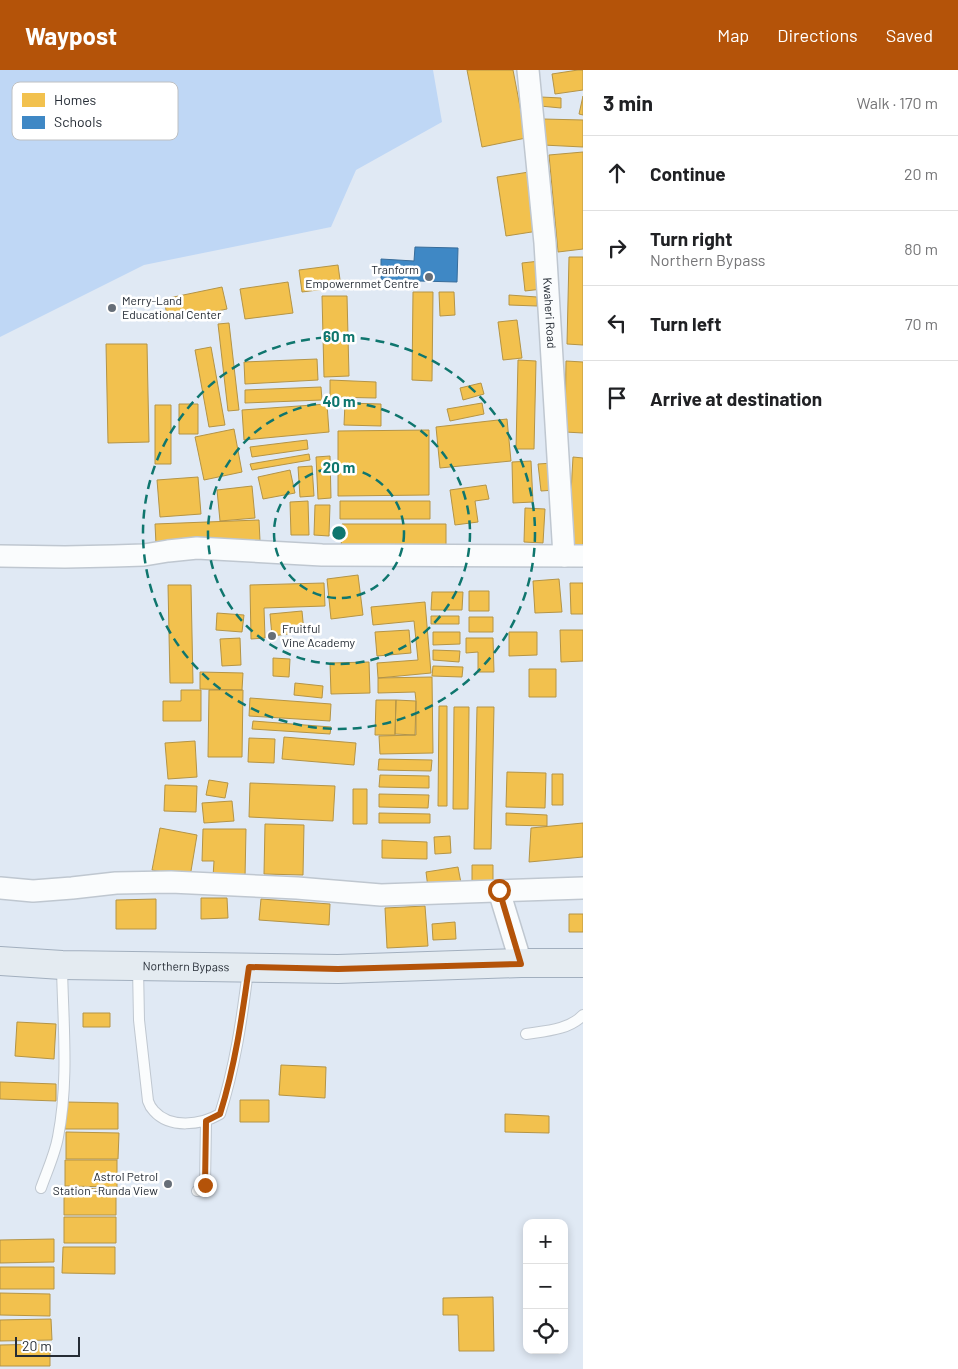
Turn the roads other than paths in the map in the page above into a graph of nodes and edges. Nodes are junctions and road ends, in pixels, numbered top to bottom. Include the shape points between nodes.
1 (528, 70) edge
2 (0, 556) edge
3 (574, 556) edge
4 (0, 888) edge
5 (583, 888) edge
6 (499, 890) junction
7 (0, 961) edge
8 (583, 963) edge
9 (521, 964) junction
10 (62, 965) junction
11 (138, 966) junction
12 (249, 967) junction
13 (583, 1015) edge
14 (526, 1034) dead end
15 (206, 1121) junction
16 (41, 1188) dead end
17 (197, 1191) dead end

1 - 3 street, Kwaheri Road
2 - 3 street via 144,555 197,548 322,555
4 - 6 street via 33,890 171,882 381,895
5 - 6 street
6 - 9 street
7 - 10 main road, Northern Bypass
8 - 9 main road, Northern Bypass
9 - 12 main road, Northern Bypass via 338,969
10 - 11 main road, Northern Bypass
10 - 16 lane via 64,1094 58,1138
11 - 12 main road, Northern Bypass
11 - 15 lane via 139,1020 148,1101 154,1112 168,1121
12 - 15 lane via 240,1033 226,1096 220,1114
13 - 14 lane via 566,1026
15 - 17 lane via 205,1185

